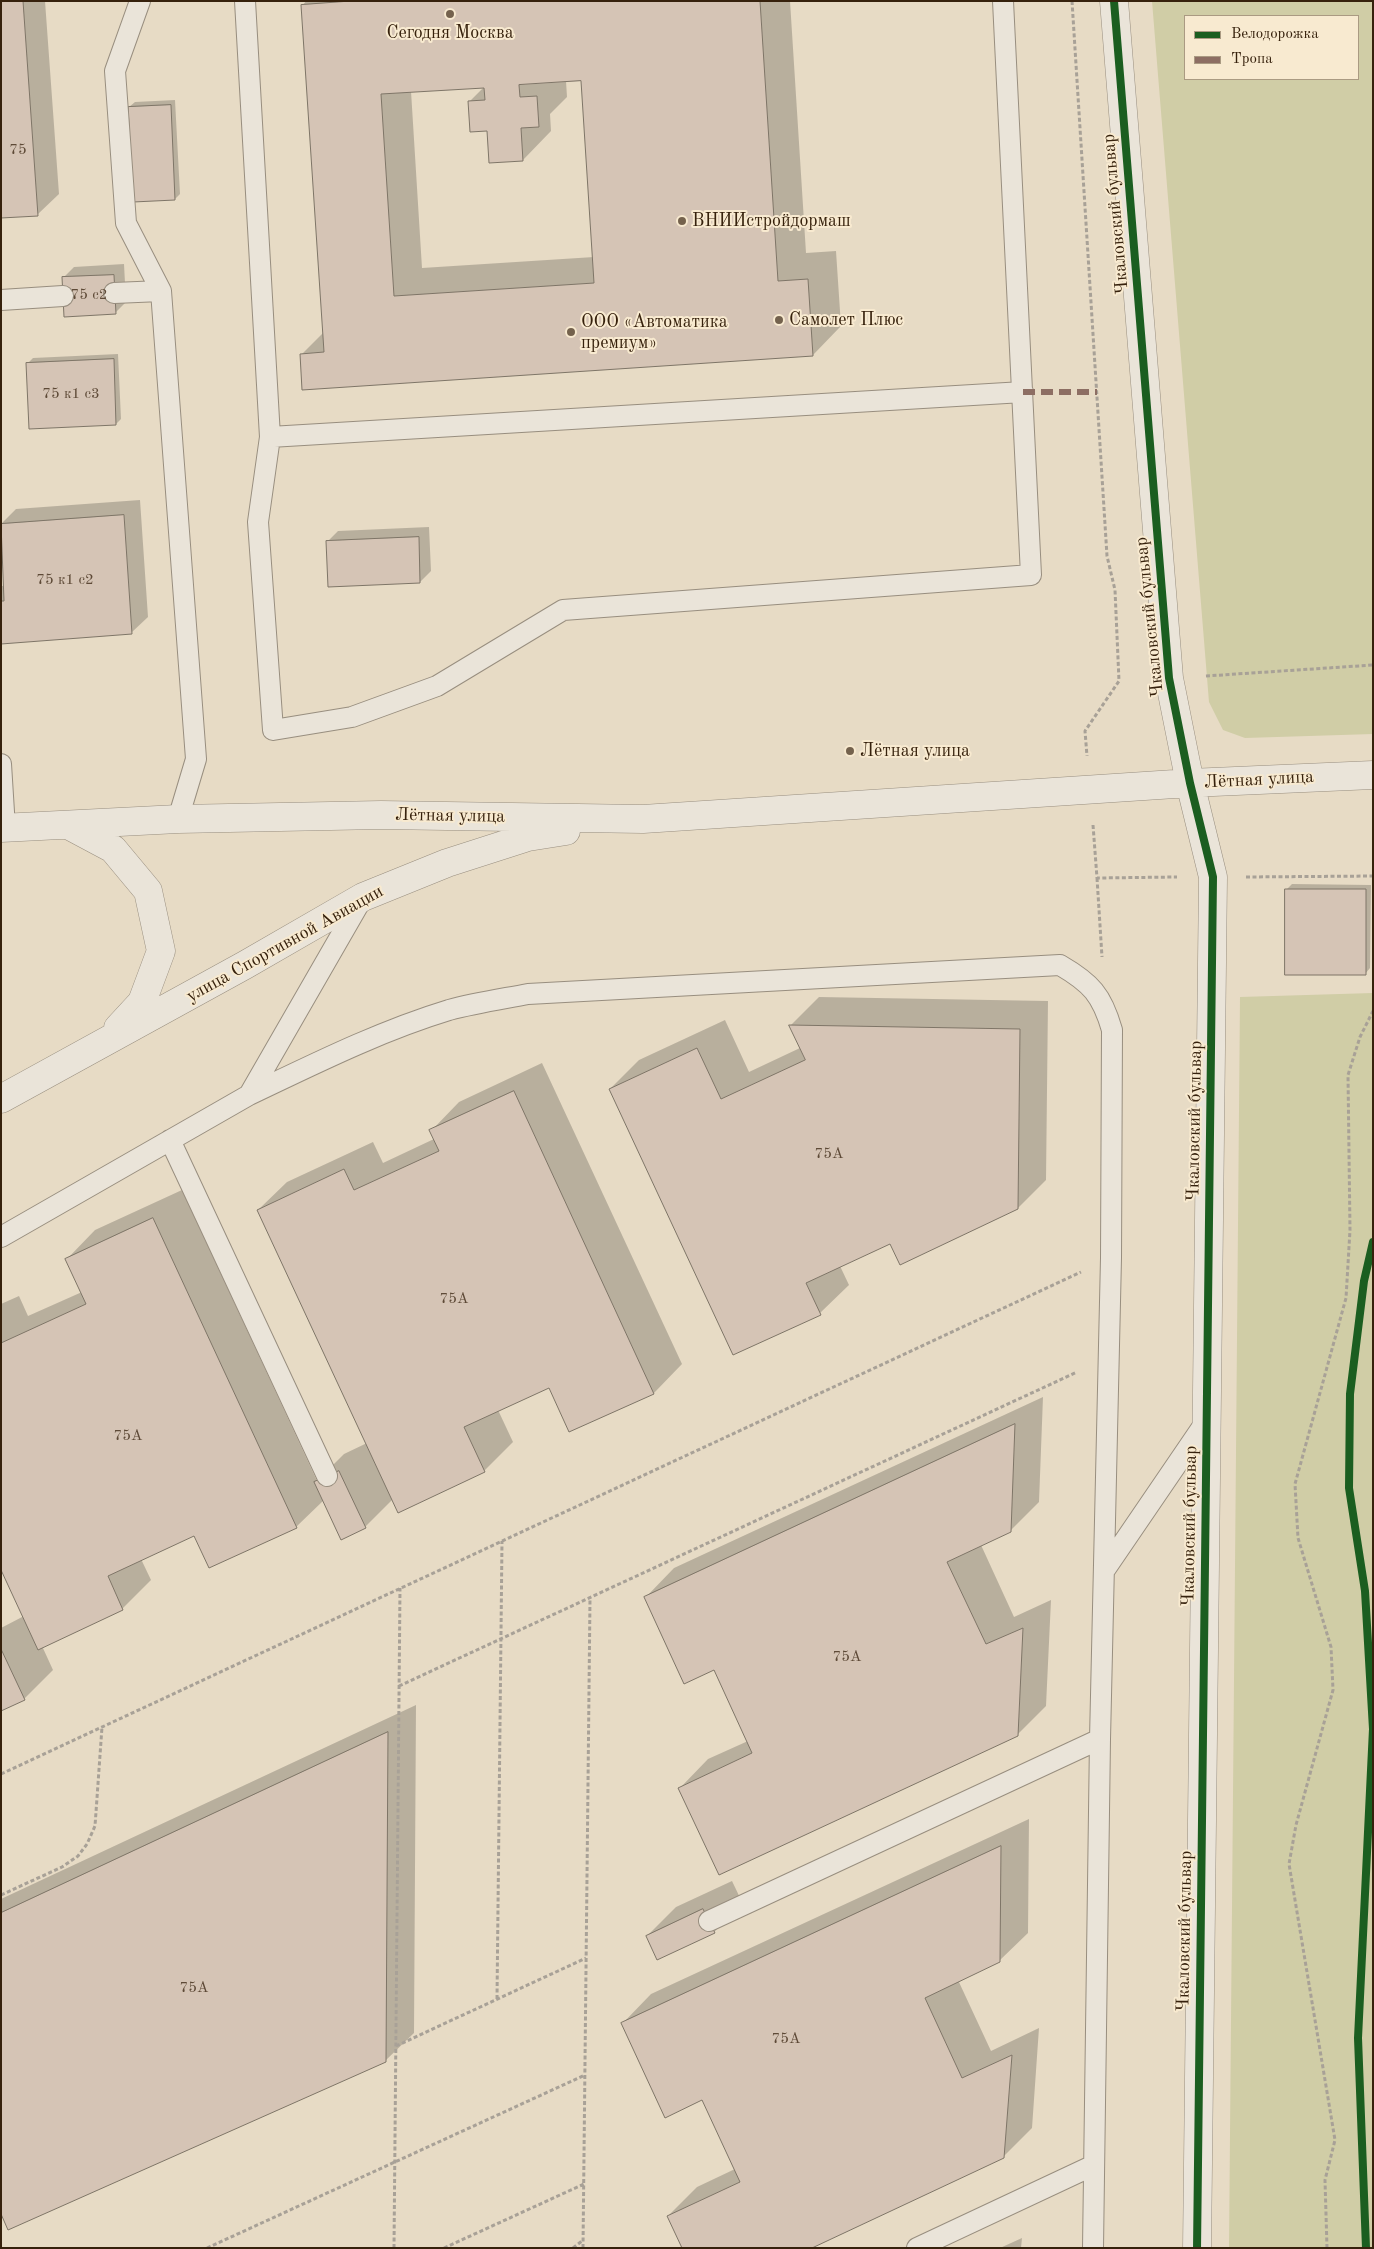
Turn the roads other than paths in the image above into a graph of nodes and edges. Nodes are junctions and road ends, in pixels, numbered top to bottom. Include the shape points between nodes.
1 (140, 1) edge
2 (244, 1) edge
3 (1003, 1) edge
4 (1114, 1) edge
5 (161, 291) junction
6 (114, 293) dead end
7 (63, 296) dead end
8 (1, 300) edge
9 (1023, 392) junction
10 (270, 436) junction
11 (2, 772) edge
12 (1373, 775) edge
13 (1190, 783) junction
14 (178, 818) junction
15 (644, 819) junction
16 (66, 824) junction
17 (3, 828) edge
18 (363, 897) junction
19 (108, 1040) junction
20 (249, 1095) junction
21 (1, 1099) edge
22 (170, 1140) junction
23 (1, 1237) edge
24 (1206, 1420) junction
25 (326, 1476) dead end
26 (1104, 1571) junction
27 (1100, 1739) junction
28 (709, 1921) dead end
29 (1094, 2165) junction
30 (917, 2248) edge
31 (1093, 2248) edge
32 (1197, 2248) edge

1 - 5 lane via 115,71 125,213 126,223
2 - 10 lane
3 - 9 lane
4 - 13 street, Чкаловский бульвар via 1169,678
5 - 6 lane
5 - 14 lane via 196,760
7 - 8 lane
9 - 10 lane
9 - 10 lane via 1031,576 563,610 437,686 352,717 273,730 258,522
11 - 17 lane
12 - 13 street, Лётная улица
13 - 15 street, Лётная улица
13 - 24 street, Чкаловский бульвар via 1213,877
14 - 15 street, Лётная улица via 381,815
14 - 16 street, Лётная улица
15 - 18 street, улица Спортивной Авиации via 528,837 447,863
16 - 17 street, Лётная улица
16 - 19 street via 113,849 148,891 161,951 142,1002
18 - 19 street, улица Спортивной Авиации
18 - 20 lane
19 - 21 street, улица Спортивной Авиации
20 - 22 lane
20 - 26 lane via 374,1037 450,1010 528,994 1060,966 1082,978 1096,992 1112,1030
22 - 23 lane
22 - 25 lane
24 - 26 lane
24 - 32 street, Чкаловский бульвар
26 - 27 lane
27 - 28 lane
27 - 29 lane
29 - 30 lane
29 - 31 lane

